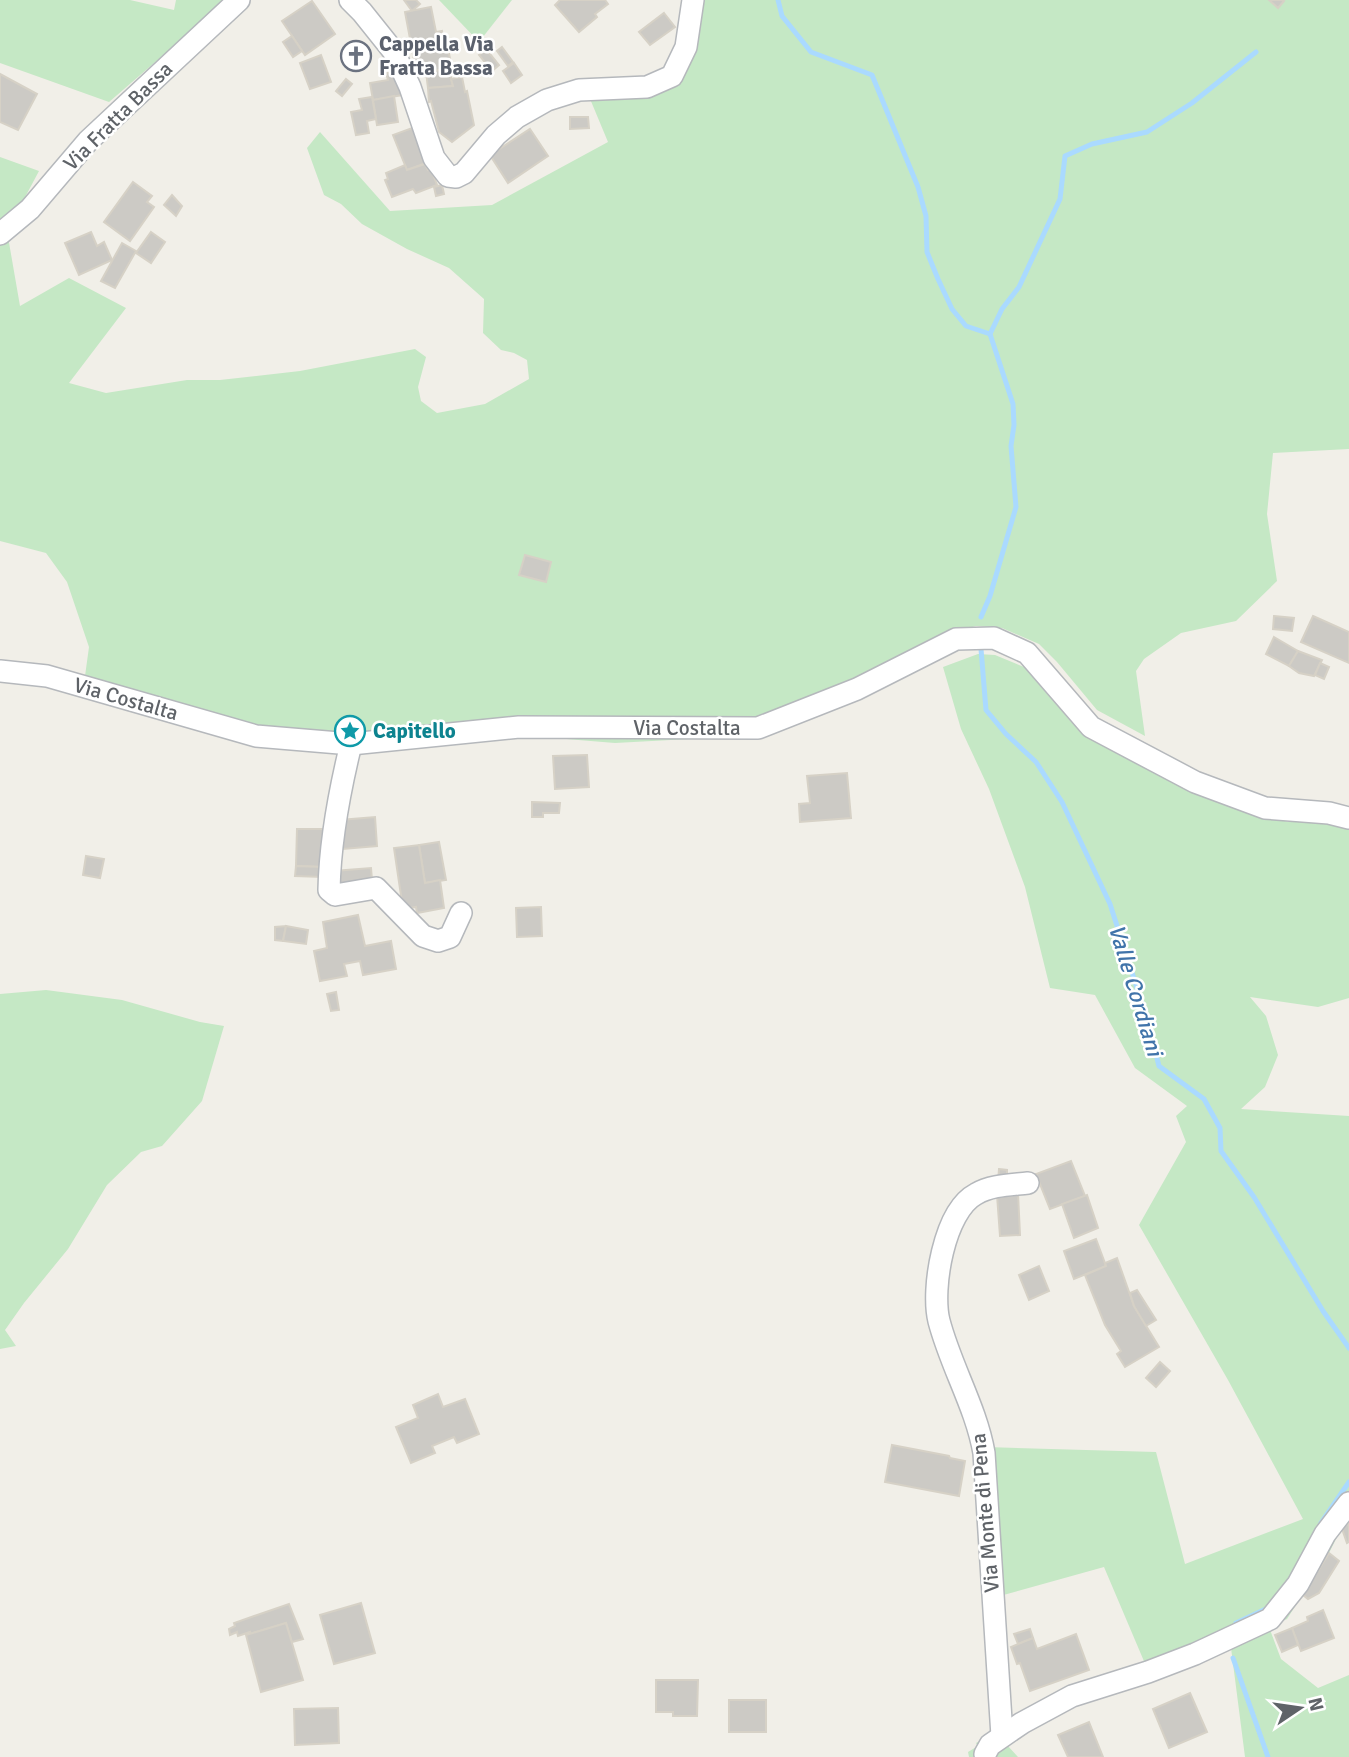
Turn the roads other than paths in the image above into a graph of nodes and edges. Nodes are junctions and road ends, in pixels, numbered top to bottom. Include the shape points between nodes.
1 (239, 0) edge
2 (350, 0) edge
3 (693, 0) edge
4 (0, 234) edge
5 (0, 671) edge
6 (351, 744) junction
7 (1349, 818) edge
8 (461, 913) dead end
9 (1028, 1183) dead end
10 (1349, 1503) edge
11 (1002, 1736) junction
12 (983, 1756) edge

1 - 4 street, Via Fratta Bassa via 107,122 30,209
2 - 3 street via 394,52 434,158 448,176 456,177 517,117 547,100 579,90 647,87 672,76 686,47
5 - 6 street, Via Costalta via 47,676 256,736
6 - 7 street, Via Costalta via 519,727 758,728 857,689 956,639 994,638 1027,653 1091,727 1195,782 1265,808
6 - 8 street via 335,807 329,890 335,895 376,888 423,936 438,941 450,937
9 - 11 street, Via Monte di Pena via 990,1188 974,1194 963,1206 946,1239 937,1292 938,1318 984,1453
10 - 11 street via 1325,1534 1298,1584 1269,1619 1195,1654 1072,1696
11 - 12 street

